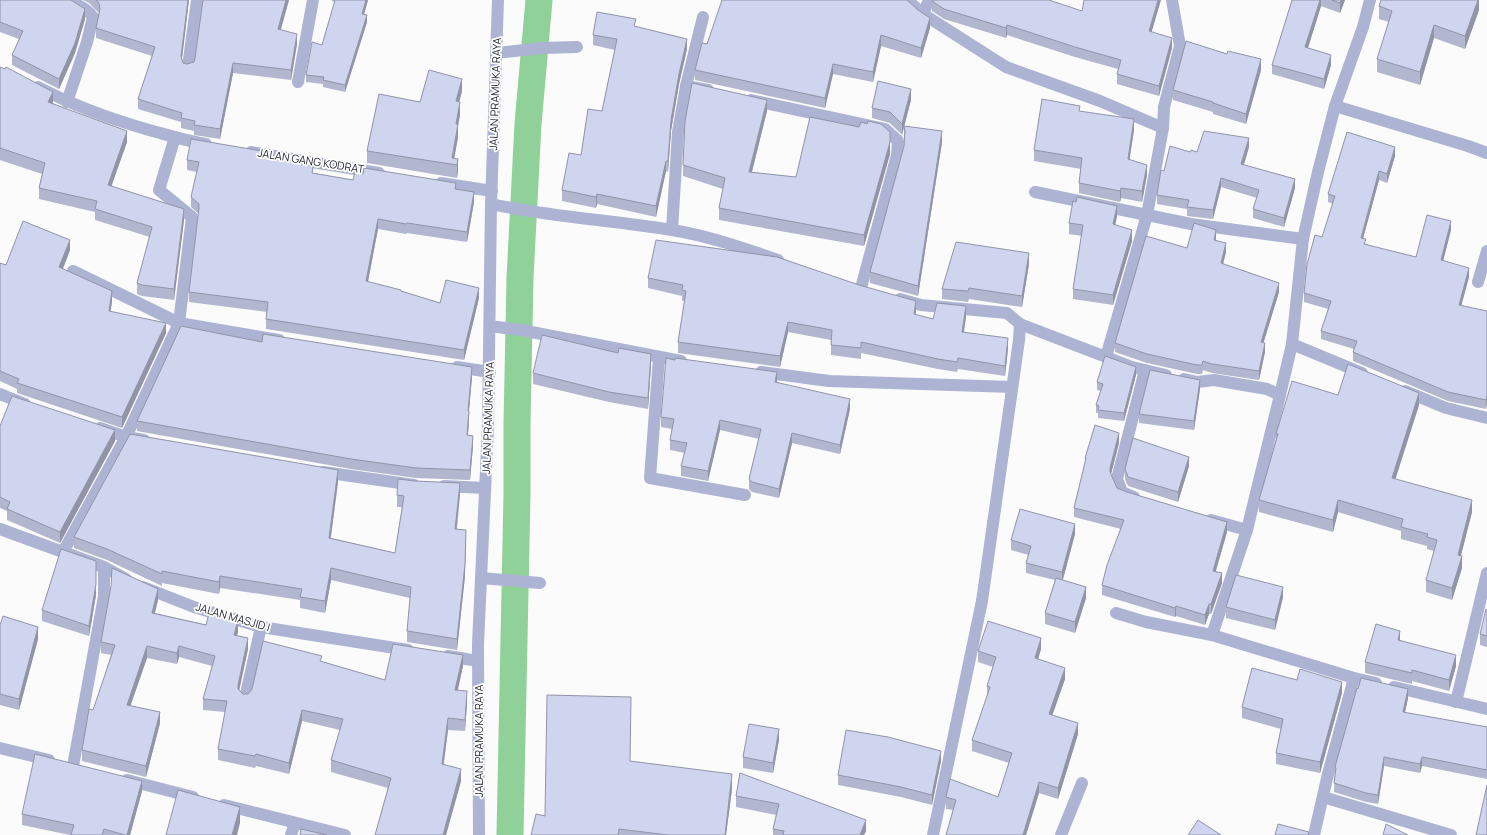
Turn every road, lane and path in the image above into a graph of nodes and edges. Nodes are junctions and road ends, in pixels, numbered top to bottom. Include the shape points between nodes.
1 (68, 0) edge
2 (197, 0) edge
3 (313, 0) edge
4 (498, 0) edge
5 (907, 0) edge
6 (929, 0) edge
7 (1172, 0) edge
8 (1370, 0) edge
9 (923, 14) junction
10 (703, 17) dead end
11 (577, 47) dead end
12 (496, 53) junction
13 (188, 67) edge
14 (26, 81) edge
15 (298, 82) dead end
16 (686, 86) junction
17 (717, 92) edge
18 (740, 97) edge
19 (67, 102) junction
20 (1335, 106) junction
21 (1163, 128) junction
22 (174, 137) junction
23 (216, 146) edge
24 (238, 150) edge
25 (1487, 153) edge
26 (392, 175) edge
27 (430, 181) edge
28 (492, 191) junction
29 (1035, 192) dead end
30 (491, 204) junction
31 (1147, 215) junction
32 (672, 230) junction
33 (1303, 238) junction
34 (1487, 251) edge
35 (788, 263) edge
36 (73, 270) dead end
37 (1478, 282) dead end
38 (846, 283) edge
39 (891, 296) edge
40 (178, 323) junction
41 (1020, 324) junction
42 (490, 326) junction
43 (290, 342) edge
44 (1292, 344) junction
45 (1106, 357) junction
46 (659, 358) junction
47 (694, 363) edge
48 (444, 365) edge
49 (1145, 370) junction
50 (753, 371) edge
51 (490, 372) junction
52 (1372, 378) edge
53 (1012, 387) junction
54 (1394, 387) edge
55 (0, 394) edge
56 (1280, 395) junction
57 (38, 408) edge
58 (1487, 418) edge
59 (90, 425) edge
60 (126, 437) junction
61 (156, 442) edge
62 (312, 470) edge
63 (485, 488) junction
64 (745, 495) dead end
65 (1144, 499) edge
66 (1203, 517) edge
67 (0, 528) edge
68 (1247, 530) junction
69 (64, 552) junction
70 (104, 567) junction
71 (1487, 573) edge
72 (481, 578) junction
73 (540, 583) dead end
74 (1116, 613) dead end
75 (261, 627) junction
76 (1212, 636) junction
77 (416, 651) edge
78 (440, 655) edge
79 (478, 661) junction
80 (1354, 678) junction
81 (245, 698) edge
82 (1456, 702) junction
83 (1487, 709) edge
84 (0, 748) edge
85 (73, 766) junction
86 (88, 770) edge
87 (119, 778) edge
88 (1082, 784) dead end
89 (1323, 797) junction
90 (295, 823) junction
91 (291, 835) edge
92 (345, 835) edge
93 (479, 835) edge
94 (933, 835) edge
95 (1061, 835) edge
96 (1314, 835) edge
97 (1451, 835) edge

1 - 19 street via 89,12 92,17 87,42
2 - 13 street
3 - 15 street
4 - 12 street, JALAN PRAMUKA RAYA
5 - 9 street
6 - 9 street
7 - 21 street via 1180,46 1164,107
8 - 20 street
9 - 21 street via 1006,67 1100,101
10 - 16 street
11 - 12 street
12 - 28 street, JALAN PRAMUKA RAYA
14 - 19 street
16 - 17 street
16 - 32 street via 678,132
18 - 38 street via 885,129 898,141 865,289
19 - 22 street via 120,122
20 - 25 street
20 - 33 street
21 - 31 street
22 - 23 street
22 - 40 street via 160,190 192,217
24 - 26 street, JALAN GANG KODRAT
27 - 28 street
28 - 30 street, JALAN PRAMUKA RAYA
29 - 31 street
30 - 32 street via 541,214
30 - 42 street, JALAN PRAMUKA RAYA
31 - 33 street via 1191,224
31 - 45 street
32 - 35 street via 721,241
33 - 44 street
34 - 37 street
36 - 40 street
39 - 41 street via 921,305 1007,313
40 - 43 street
40 - 60 street
41 - 45 street
41 - 53 street
42 - 46 street
42 - 51 street, JALAN PRAMUKA RAYA
44 - 52 street
44 - 56 street
45 - 49 street
46 - 47 street
46 - 64 street via 650,478
48 - 51 street
49 - 56 street via 1197,382 1214,380 1267,389
49 - 65 street via 1117,479 1122,492
50 - 53 street via 829,381
51 - 63 street, JALAN PRAMUKA RAYA
53 - 94 street via 982,601
54 - 58 street via 1446,408
55 - 57 street
56 - 68 street
59 - 60 street
60 - 61 street
60 - 69 street
62 - 63 street via 426,486
63 - 72 street, JALAN PRAMUKA RAYA
66 - 68 street
67 - 69 street, JALAN MASJID I
68 - 76 street
69 - 70 street, JALAN MASJID I
70 - 75 street, JALAN MASJID I via 194,607
70 - 85 street via 104,596
71 - 82 street
72 - 73 street
72 - 79 street, JALAN PRAMUKA RAYA
74 - 76 street
75 - 77 street, JALAN MASJID I
75 - 81 street
76 - 80 street
78 - 79 street
79 - 93 street, JALAN PRAMUKA RAYA
80 - 82 street
80 - 89 street
82 - 83 street
84 - 85 street
85 - 86 street
87 - 90 street
88 - 95 street
89 - 96 street
89 - 97 street
90 - 91 street
90 - 92 street

